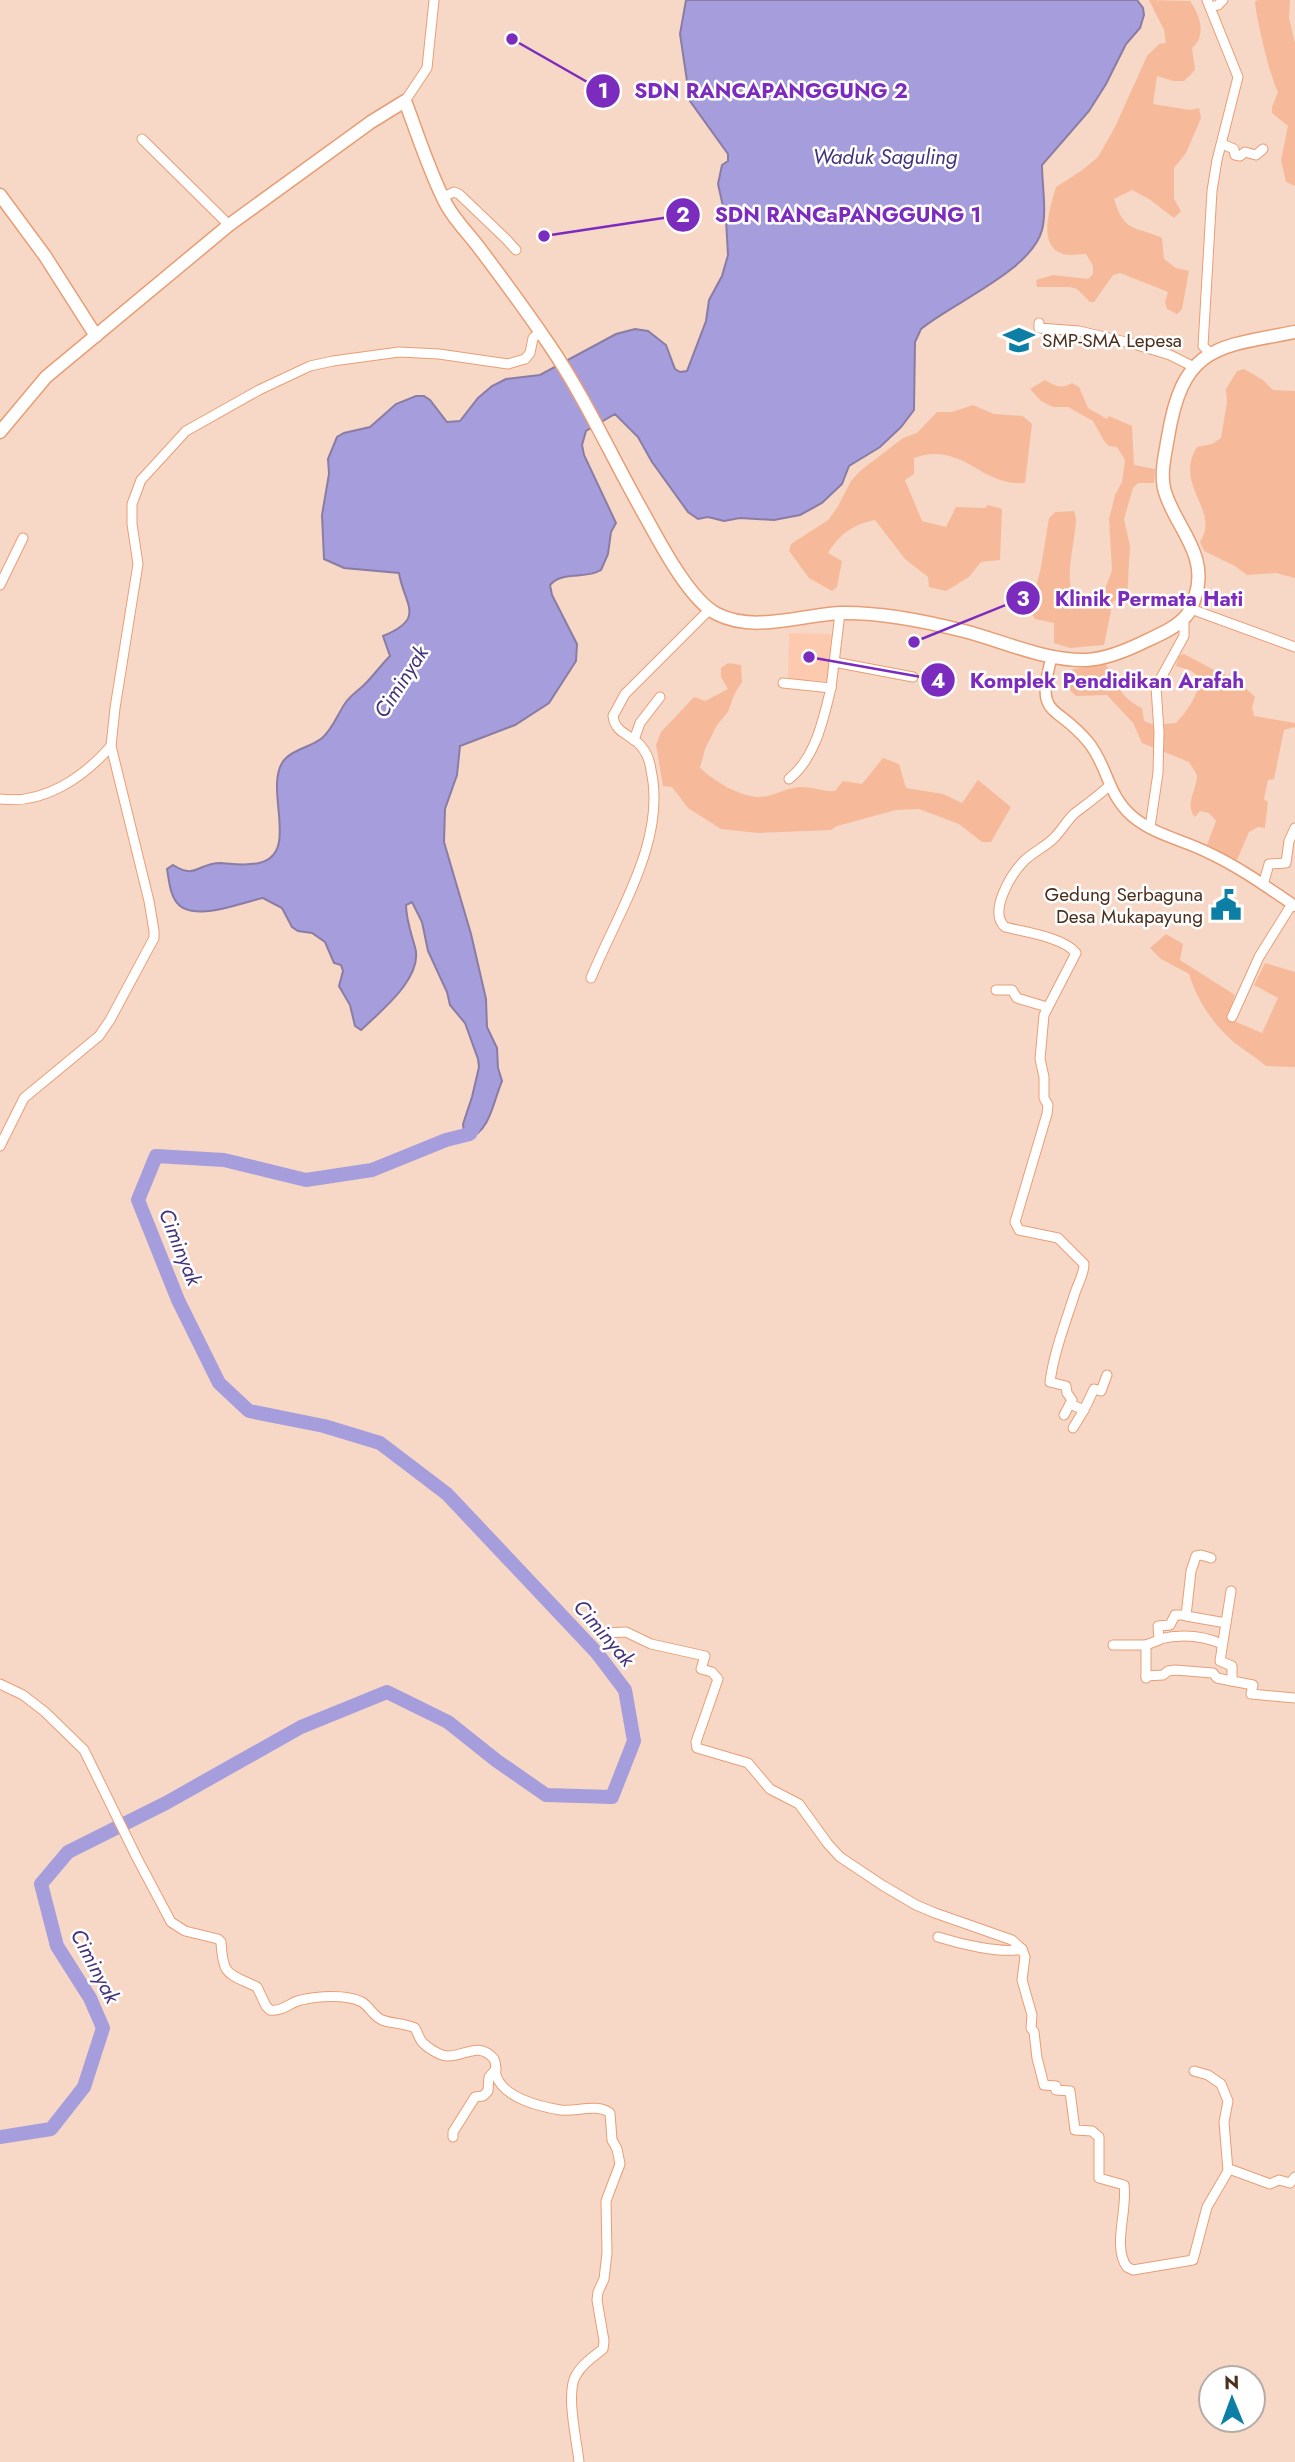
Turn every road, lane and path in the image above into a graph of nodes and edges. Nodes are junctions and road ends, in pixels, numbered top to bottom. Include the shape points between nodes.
1 (434, 0) edge
2 (1223, 0) edge
3 (1208, 3) edge
4 (405, 101) junction
5 (142, 139) dead end
6 (1222, 144) junction
7 (1264, 149) dead end
8 (0, 195) edge
9 (443, 197) junction
10 (229, 225) junction
11 (516, 250) dead end
12 (1039, 323) dead end
13 (540, 332) junction
14 (1295, 332) edge
15 (96, 336) junction
16 (1210, 353) junction
17 (1194, 367) junction
18 (0, 432) edge
19 (23, 538) dead end
20 (0, 585) edge
21 (710, 609) junction
22 (840, 613) junction
23 (1187, 614) junction
24 (1295, 647) edge
25 (1052, 656) junction
26 (834, 662) junction
27 (913, 677) dead end
28 (783, 683) dead end
29 (831, 688) junction
30 (660, 697) dead end
31 (634, 740) junction
32 (111, 746) junction
33 (789, 779) dead end
34 (1109, 786) junction
35 (0, 799) edge
36 (1150, 827) junction
37 (1295, 828) edge
38 (1290, 863) edge
39 (1263, 885) junction
40 (1294, 905) edge
41 (591, 978) dead end
42 (996, 990) dead end
43 (1047, 1007) junction
44 (1232, 1017) dead end
45 (0, 1146) edge
46 (1107, 1375) dead end
47 (1070, 1404) junction
48 (1084, 1410) junction
49 (1064, 1415) dead end
50 (1073, 1428) dead end
51 (1211, 1558) dead end
52 (1231, 1591) dead end
53 (1186, 1615) junction
54 (1226, 1623) junction
55 (604, 1633) dead end
56 (1159, 1639) junction
57 (1222, 1644) junction
58 (1113, 1645) dead end
59 (1146, 1645) junction
60 (1232, 1681) junction
61 (0, 1684) edge
62 (1295, 1698) edge
63 (939, 1937) dead end
64 (1023, 1949) junction
65 (496, 2069) junction
66 (1194, 2071) dead end
67 (453, 2137) dead end
68 (1228, 2171) junction
69 (1295, 2177) edge
70 (579, 2462) edge

1 - 4 street via 427,68
2 - 3 street via 1218,5
3 - 6 street via 1238,77
4 - 9 main road
4 - 10 main road
5 - 10 street
6 - 7 street via 1240,156 1245,152 1256,155
6 - 16 street via 1212,191 1202,336
8 - 15 main road
9 - 11 street via 459,194
9 - 13 main road
10 - 15 main road
12 - 17 street via 1039,328 1079,331 1151,349
13 - 21 main road via 599,428 662,546
13 - 32 street via 525,359 508,364 399,352 310,366 186,431 141,480 132,504 138,564
14 - 16 main road via 1227,345
15 - 18 main road via 46,377
16 - 17 main road
17 - 23 main road via 1178,395 1162,474 1166,495 1199,567 1198,588
19 - 20 street
21 - 22 main road via 748,622
21 - 31 street via 618,704 613,716 617,727
22 - 25 main road via 901,618
22 - 26 street
23 - 24 street
23 - 25 main road via 1142,643 1102,658
23 - 36 street via 1184,636 1156,687 1158,773
25 - 34 street via 1045,699 1091,745
26 - 27 street
26 - 29 street
28 - 29 street
29 - 33 street via 819,733
30 - 31 street via 640,723
31 - 41 street via 648,759 654,788 650,841
32 - 35 street via 53,792 36,799
32 - 45 street via 154,938 99,1036 24,1098
34 - 36 street via 1132,816
34 - 43 street via 1026,859 1002,898 998,918 1005,927 1075,951
36 - 39 street via 1206,851
37 - 38 street via 1289,841
38 - 39 street via 1269,864
39 - 40 street
40 - 44 street via 1259,957
42 - 43 street via 1012,990 1017,998
43 - 47 street via 1040,1059 1047,1114 1015,1227 1058,1238 1084,1264 1050,1382 1066,1386
46 - 48 street via 1101,1391 1094,1389
47 - 48 street
47 - 49 street
48 - 50 street
51 - 53 street via 1196,1556
52 - 54 street
53 - 54 street
53 - 56 street via 1175,1615 1170,1625 1158,1626
54 - 57 street
55 - 64 street via 626,1632 651,1644 705,1656 701,1669 718,1679 697,1748 748,1763 770,1789 799,1804 840,1857 882,1885 916,1905 1012,1940
56 - 57 street via 1209,1638
56 - 59 street
57 - 60 street via 1220,1661 1232,1666
58 - 59 street
59 - 60 street via 1146,1677 1175,1670 1213,1673
60 - 62 street via 1252,1685 1251,1694
61 - 65 street via 45,1712 89,1757 171,1922 185,1931 218,1939 225,1970 257,1987 270,2010 300,2000 354,2000 384,2021 415,2028 423,2043 440,2053 486,2052
63 - 64 street
64 - 68 street via 1022,1980 1044,2085 1070,2091 1075,2130 1092,2131 1099,2137 1099,2178 1124,2185 1122,2257 1127,2267 1133,2270 1192,2260 1207,2207
65 - 67 street via 489,2077 488,2091 475,2097
65 - 70 street via 501,2083 526,2102 563,2110 599,2108 610,2113 620,2164 606,2201 607,2253 597,2300 603,2349 589,2360 572,2387
66 - 68 street via 1221,2084 1228,2101 1224,2122
68 - 69 street via 1270,2184 1279,2180 1290,2183

